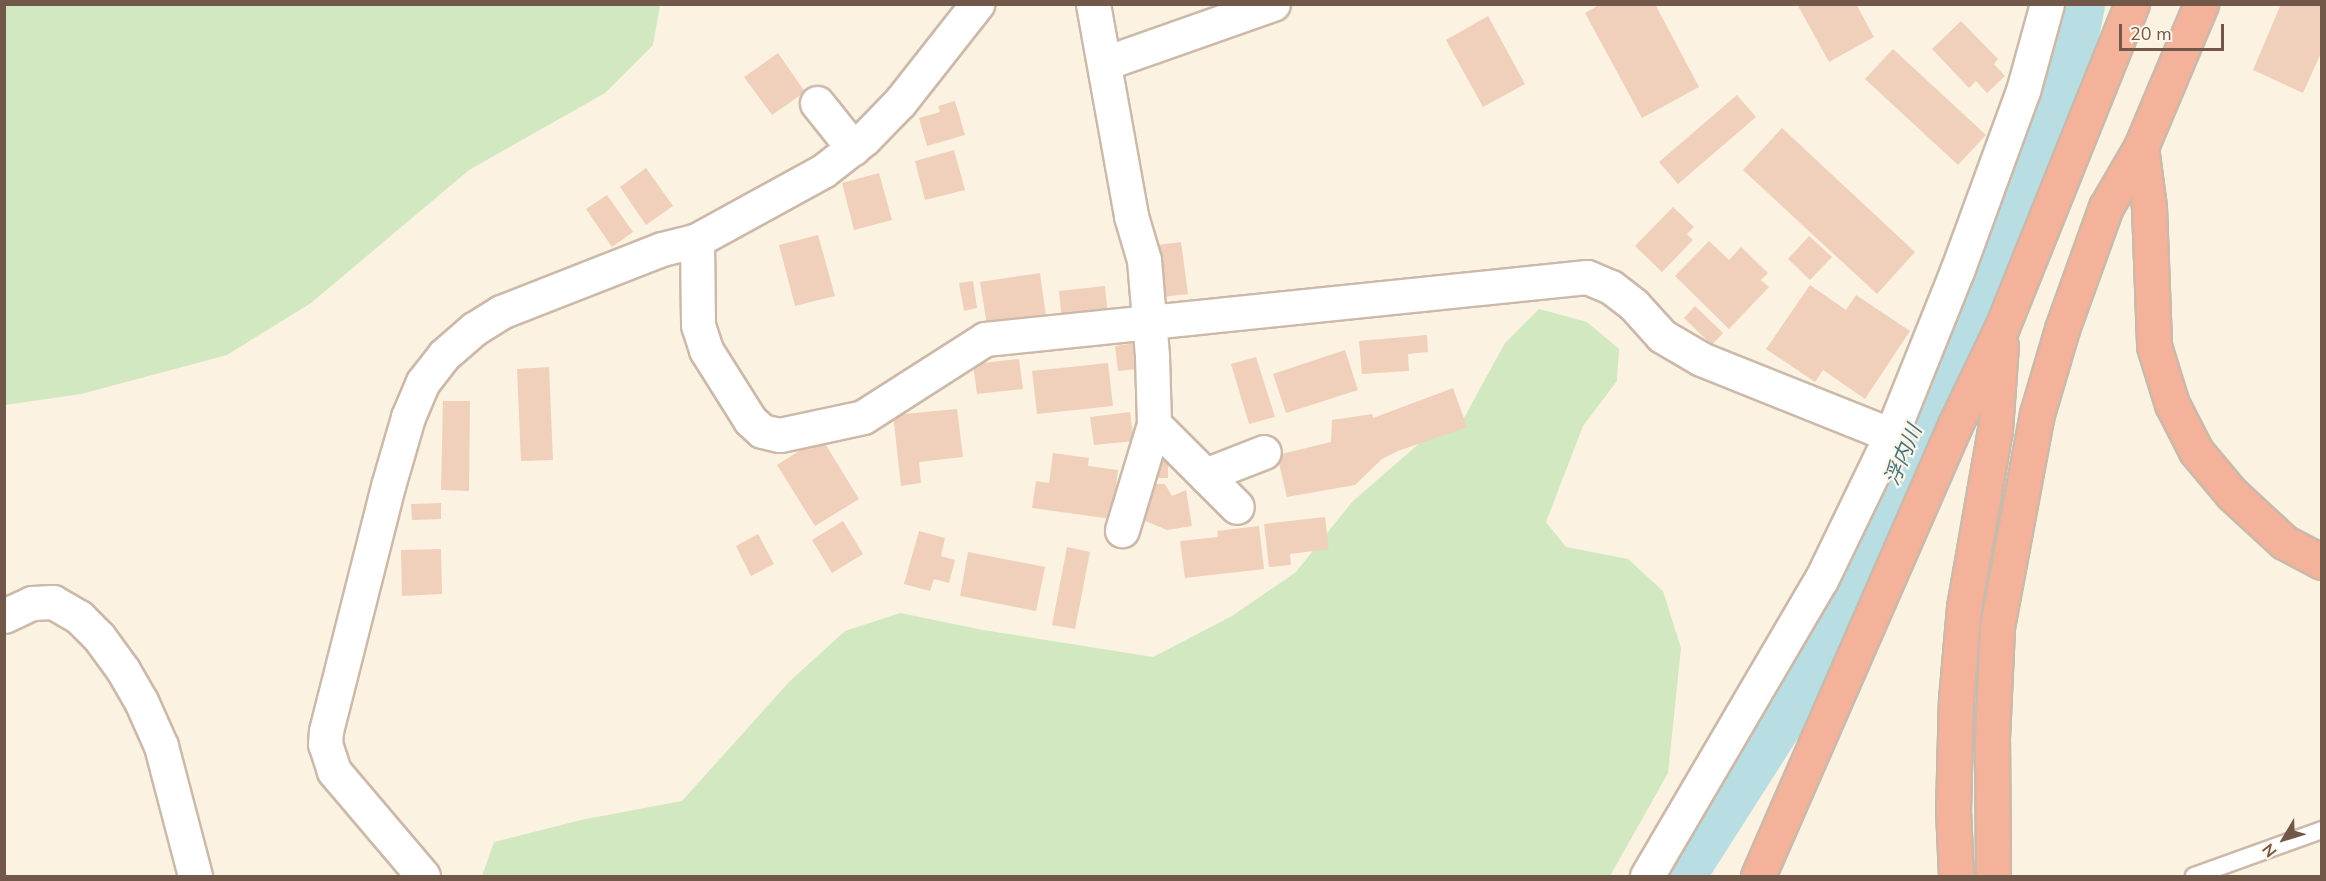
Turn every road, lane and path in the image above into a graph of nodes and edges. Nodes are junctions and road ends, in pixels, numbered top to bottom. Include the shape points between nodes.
1 (977, 4) edge
2 (1093, 4) edge
3 (1273, 4) edge
4 (2047, 4) edge
5 (2132, 4) edge
6 (2201, 4) edge
7 (1105, 63) junction
8 (818, 103) dead end
9 (2141, 147) junction
10 (853, 148) junction
11 (697, 240) junction
12 (1149, 321) junction
13 (2002, 327) junction
14 (1154, 424) junction
15 (1890, 435) junction
16 (1264, 452) dead end
17 (1205, 474) junction
18 (1237, 507) dead end
19 (1122, 530) dead end
20 (2322, 562) edge
21 (4, 615) edge
22 (2322, 830) edge
23 (195, 876) edge
24 (423, 876) edge
25 (1647, 876) edge
26 (1758, 876) edge
27 (1956, 876) edge
28 (1993, 876) edge
29 (2194, 876) edge

1 - 10 street via 900,102
2 - 7 street
3 - 7 street
4 - 15 street via 2024,91
5 - 13 highway
6 - 9 highway
7 - 12 street via 1131,216 1144,260
8 - 10 street
9 - 20 highway via 2150,207 2154,346 2172,404 2196,451 2232,494 2284,542
9 - 28 highway via 2106,207 2062,329 2037,414 1997,627 1992,738
10 - 11 street via 806,182
11 - 12 street via 698,325 705,350 750,420 762,431 780,435 863,417 985,339
11 - 24 street via 662,249 501,312 444,355 423,382 408,417 388,486 325,744 334,771
12 - 14 street
12 - 15 street via 1587,277 1611,287 1662,336 1701,360
13 - 26 highway via 1955,424
13 - 27 highway via 1995,430 1964,607 1954,778
14 - 17 street
14 - 19 street
15 - 25 street via 1821,580
16 - 17 street
17 - 18 street
21 - 23 street via 32,603 53,602 79,617 99,637 141,701 161,746
22 - 29 lane

